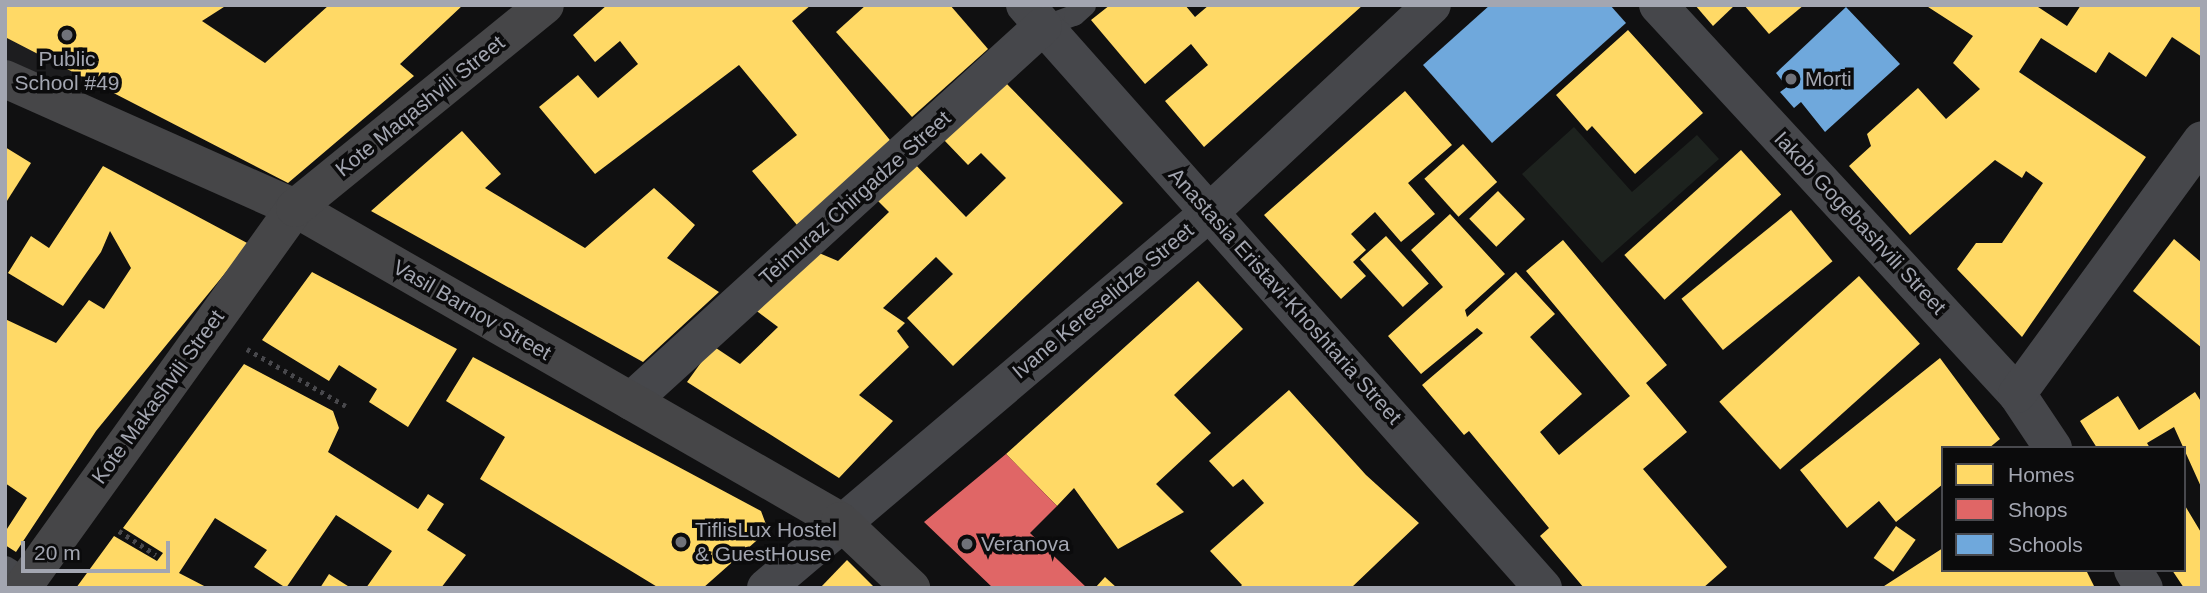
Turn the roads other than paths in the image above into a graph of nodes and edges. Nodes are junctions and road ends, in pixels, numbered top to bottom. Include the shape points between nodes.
1 (1085, 5) edge
2 (1432, 5) edge
3 (1658, 5) edge
4 (537, 8) edge
5 (1034, 16) edge
6 (5, 79) edge
7 (2202, 140) edge
8 (295, 208) junction
9 (1211, 211) junction
10 (2017, 394) junction
11 (631, 401) junction
12 (2052, 446) edge
13 (840, 521) junction
14 (2134, 572) edge
15 (18, 578) edge
16 (766, 588) edge
17 (911, 588) edge
18 (1543, 588) edge
19 (2144, 588) edge

1 - 5 lane, Teimuraz Chirgadze Street via 1074,15
2 - 9 street, Ivane Kereselidze Street
3 - 10 street, Iakob Gogebashvili Street
4 - 8 street, Kote Maqashvili Street
5 - 9 street, Anastasia Eristavi-Khoshtaria Street
5 - 11 street, Teimuraz Chirgadze Street
6 - 8 street, Vasil Barnov Street
7 - 10 street
8 - 11 street, Vasil Barnov Street
8 - 15 street, Kote Makashvili Street
9 - 13 street, Ivane Kereselidze Street
9 - 18 street, Anastasia Eristavi-Khoshtaria Street
10 - 12 street, Iakob Gogebashvili Street
11 - 13 street, Vasil Barnov Street
13 - 16 street, Ivane Kereselidze Street
13 - 17 street, Vasil Barnov Street
14 - 19 street

